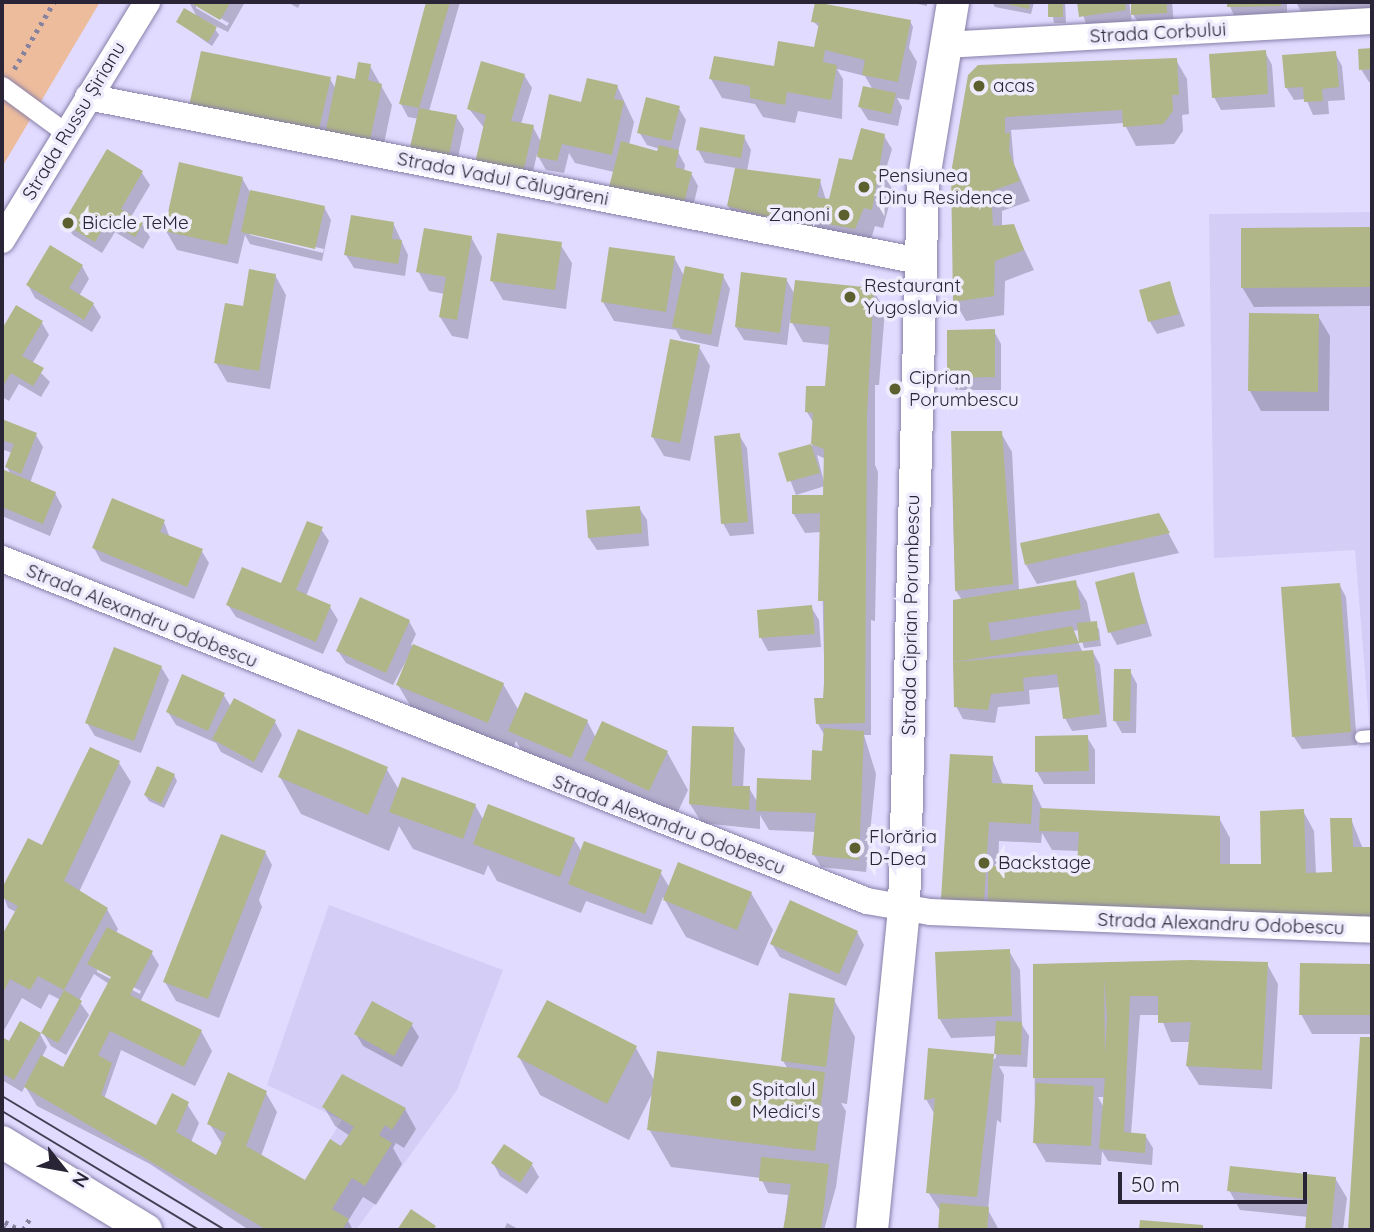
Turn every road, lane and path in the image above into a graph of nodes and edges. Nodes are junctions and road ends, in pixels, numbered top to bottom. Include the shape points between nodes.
1 (54, 2) edge
2 (147, 2) edge
3 (953, 2) edge
4 (1372, 21) edge
5 (944, 45) junction
6 (5, 81) edge
7 (88, 97) junction
8 (66, 133) junction
9 (2, 240) edge
10 (919, 261) junction
11 (2, 559) edge
12 (904, 909) junction
13 (1372, 930) edge
14 (2, 1142) edge
15 (31, 1216) dead end
16 (2, 1228) edge
17 (21, 1230) edge
18 (146, 1230) edge
19 (872, 1230) edge

1 - 6 path
2 - 7 street, Strada Russu Șirianu
3 - 5 street, Strada Ciprian Porumbescu
4 - 5 street, Strada Corbului
5 - 10 street, Strada Ciprian Porumbescu via 923,184
6 - 8 street
7 - 8 street, Strada Russu Șirianu
7 - 10 street, Strada Vadul Călugăreni
8 - 9 street, Strada Russu Șirianu
10 - 12 street, Strada Ciprian Porumbescu
11 - 12 street, Strada Alexandru Odobescu via 587,794 867,901
12 - 13 street, Strada Alexandru Odobescu
12 - 19 street, Strada Ciprian Porumbescu
14 - 18 street
15 - 17 path
16 - 17 path via 5,1222

